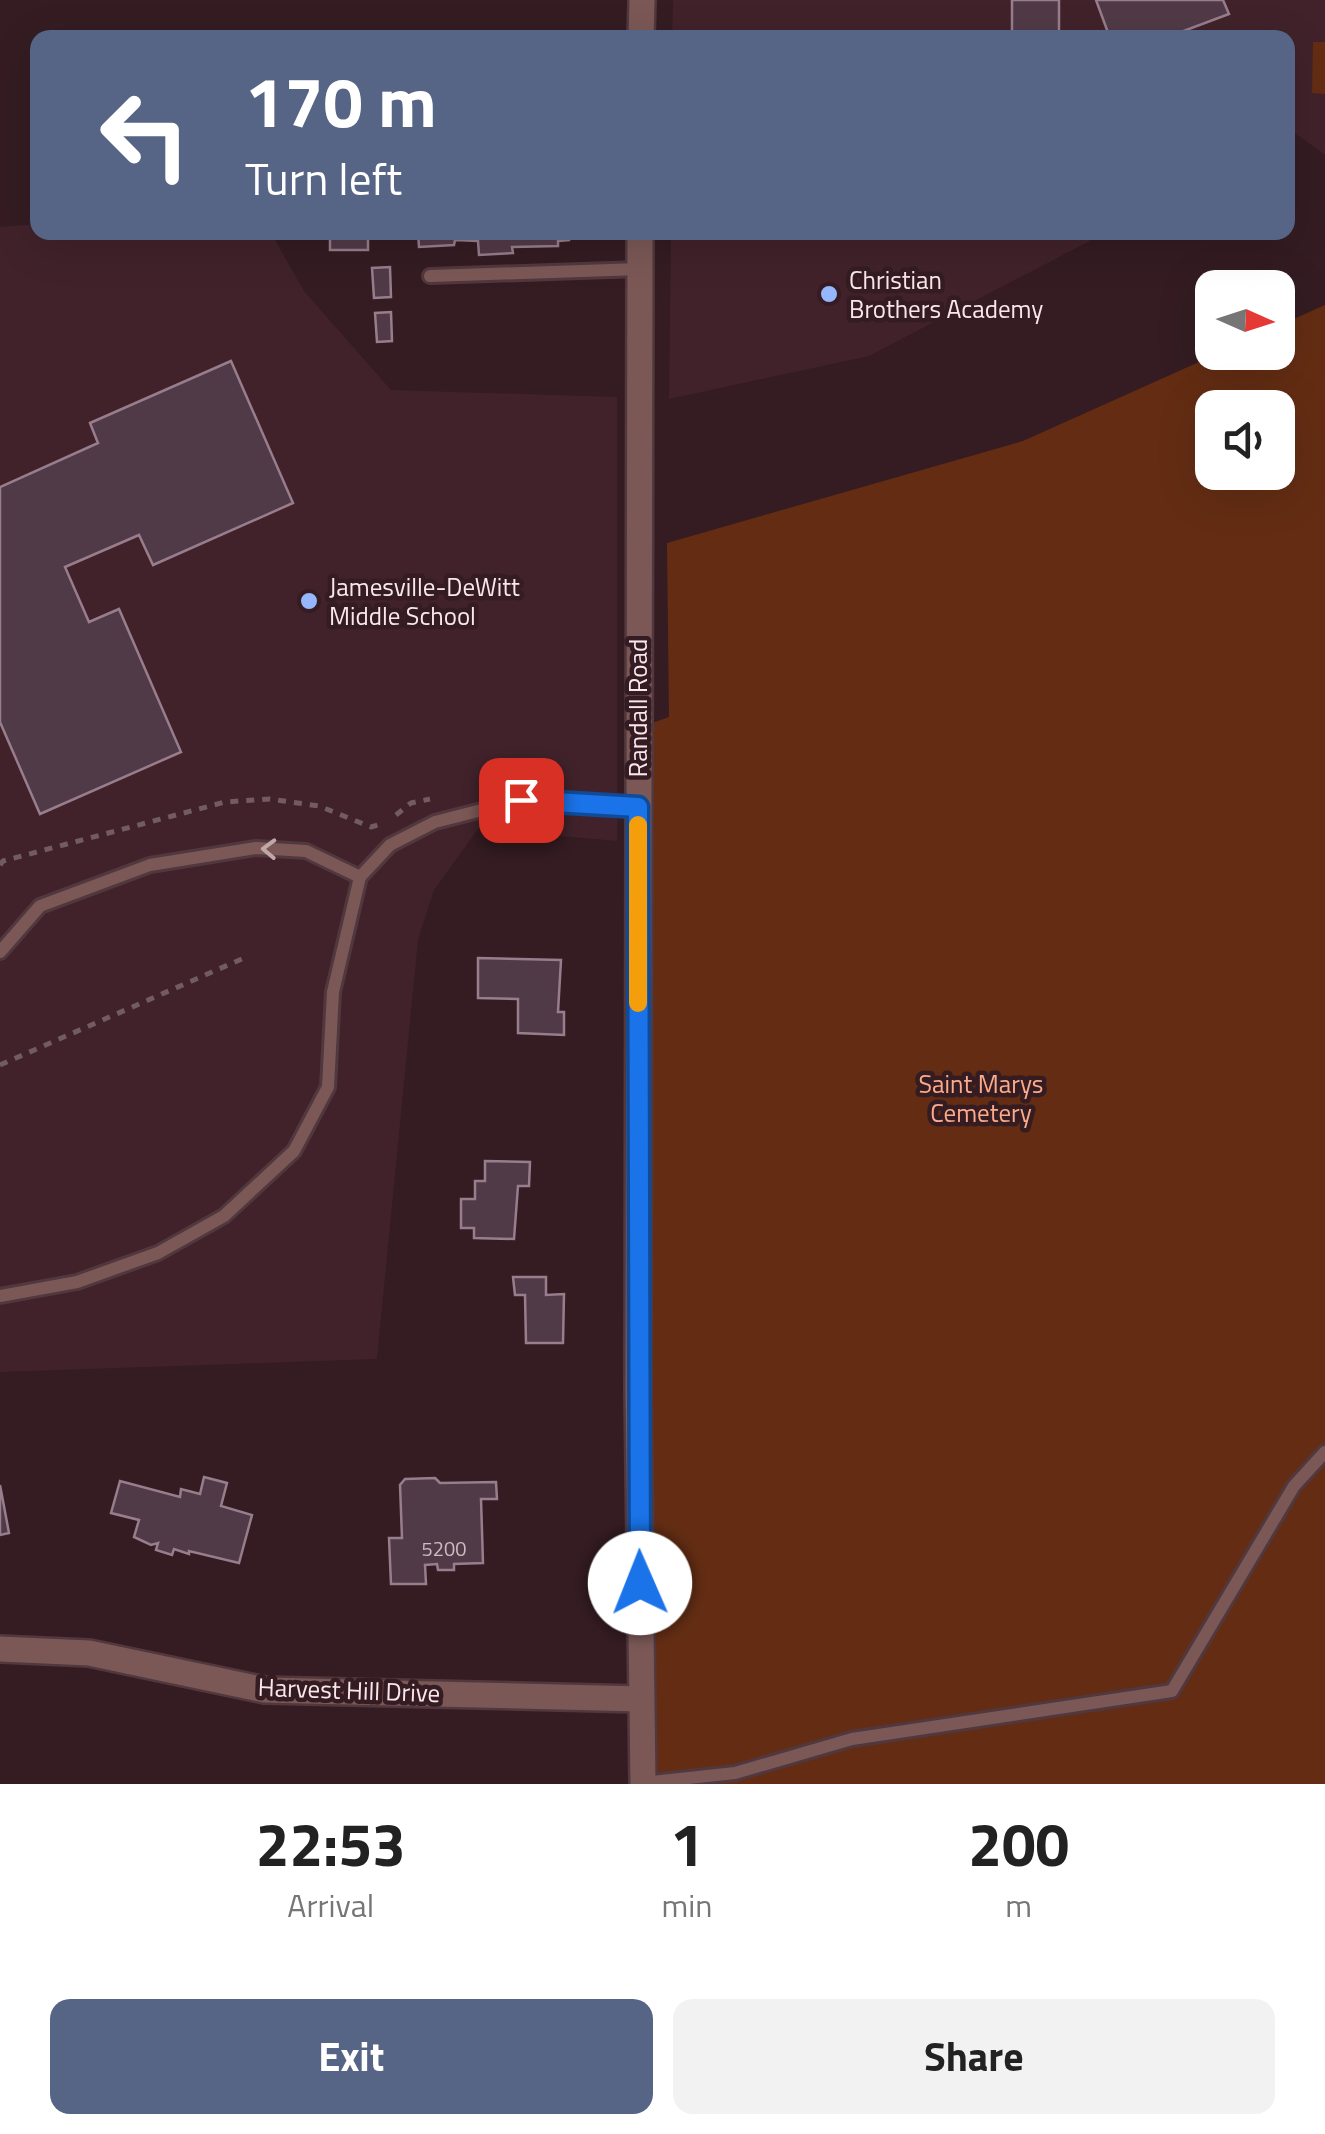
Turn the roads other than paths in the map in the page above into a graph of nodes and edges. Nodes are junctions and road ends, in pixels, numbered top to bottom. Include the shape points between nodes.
1 (642, 0) edge
2 (641, 30) edge
3 (640, 240) edge
4 (640, 269) junction
5 (430, 276) dead end
6 (638, 807) junction
7 (360, 877) junction
8 (0, 952) edge
9 (0, 1296) edge
10 (1325, 1452) edge
11 (0, 1649) edge
12 (641, 1699) junction
13 (643, 1784) edge

1 - 2 street
3 - 4 street, Randall Road
4 - 5 lane
4 - 6 street, Randall Road
6 - 7 lane via 521,800 436,822 390,845
6 - 12 street, Randall Road
7 -> 8 lane via 306,851 256,848 150,865 40,906
7 - 9 lane via 333,992 328,1087 294,1151 224,1216 158,1253 77,1282
10 - 13 lane via 1294,1486 1172,1691 852,1739 735,1773
11 - 12 street, Harvest Hill Drive via 89,1654 265,1690
12 - 13 street, Randall Road

